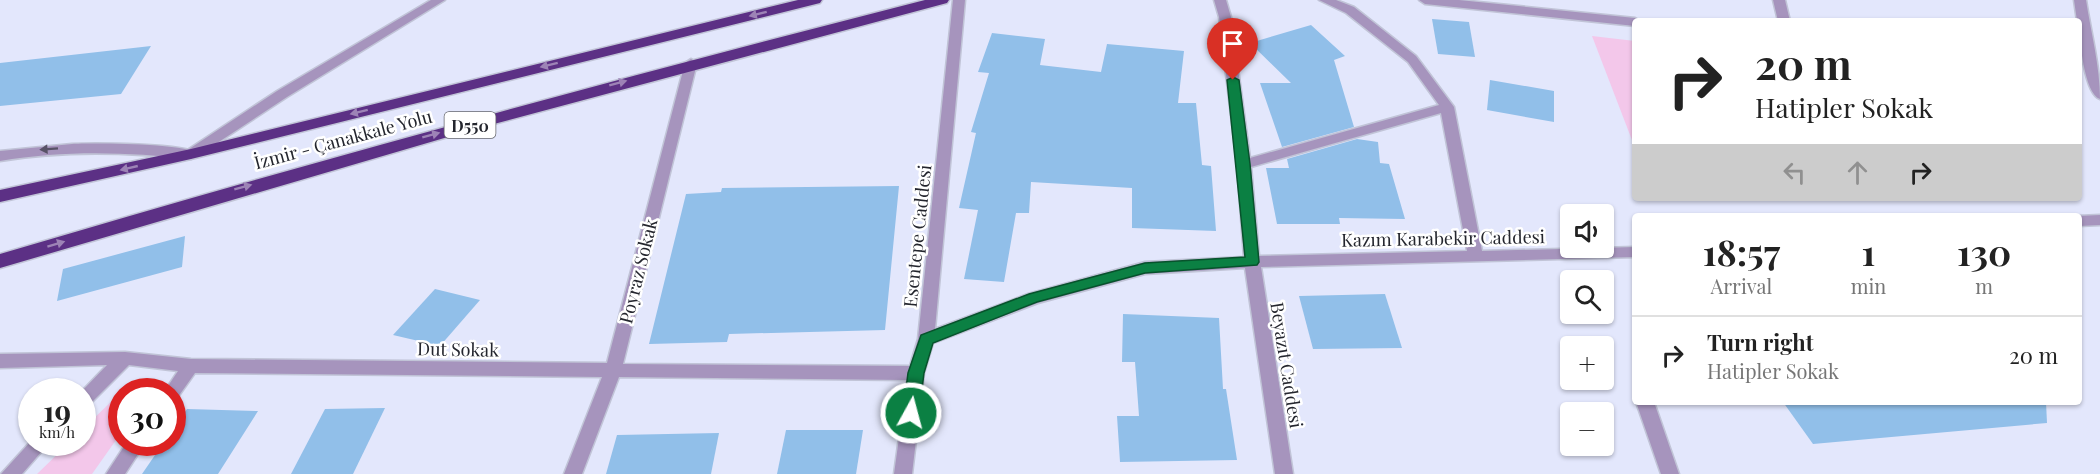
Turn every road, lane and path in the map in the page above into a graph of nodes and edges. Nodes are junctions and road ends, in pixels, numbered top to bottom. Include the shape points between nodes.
1 (439, 0) edge
2 (815, 0) edge
3 (942, 0) edge
4 (959, 0) edge
5 (1220, 0) edge
6 (1325, 0) edge
7 (1425, 0) edge
8 (1779, 0) edge
9 (2080, 0) edge
10 (1509, 5) edge
11 (1783, 18) edge
12 (1632, 22) edge
13 (691, 63) junction
14 (2089, 64) edge
15 (2100, 95) edge
16 (1447, 107) junction
17 (191, 154) junction
18 (0, 156) edge
19 (1244, 164) junction
20 (0, 196) edge
21 (2100, 219) edge
22 (2082, 221) edge
23 (1632, 252) edge
24 (1476, 257) junction
25 (0, 261) edge
26 (1252, 262) junction
27 (926, 339) junction
28 (125, 358) junction
29 (0, 361) edge
30 (191, 366) junction
31 (613, 370) junction
32 (916, 373) junction
33 (182, 378) edge
34 (96, 387) edge
35 (1646, 405) edge
36 (27, 456) edge
37 (127, 456) edge
38 (10, 474) edge
39 (115, 474) edge
40 (573, 474) edge
41 (903, 474) edge
42 (1284, 474) edge
43 (1670, 474) edge

1 - 17 street
2 -> 17 highway, İzmir - Çanakkale Yolu / D550
3 - 13 highway, İzmir - Çanakkale Yolu / D550
4 - 27 street, Esentepe Caddesi
5 - 19 street, Beyazıt Caddesi
6 - 16 street via 1350,10 1412,59
7 - 10 street
8 - 11 street
9 - 14 street
10 - 12 street
25 -> 13 highway, İzmir - Çanakkale Yolu / D550 via 227,192
13 - 31 street, Poyraz Sokak
14 - 15 street
16 - 19 street
16 - 24 street
17 -> 18 street via 138,148 46,148
17 -> 20 highway, İzmir - Çanakkale Yolu / D550
19 - 26 street, Beyazıt Caddesi
21 - 22 street
23 - 24 street, Kazım Karabekir Caddesi
24 - 26 street, Kazım Karabekir Caddesi
26 - 27 street, Kazım Karabekir Caddesi via 1145,268 1034,298
26 - 42 street, Beyazıt Caddesi
27 - 32 street, Esentepe Caddesi
28 - 29 street, Dut Sokak
28 - 30 street, Dut Sokak
28 - 34 street
30 - 31 street, Dut Sokak
30 - 33 street
31 - 32 street, Dut Sokak
31 - 40 street, Poyraz Sokak
32 - 41 street, Esentepe Caddesi
35 - 43 street
36 - 38 street
37 - 39 street

